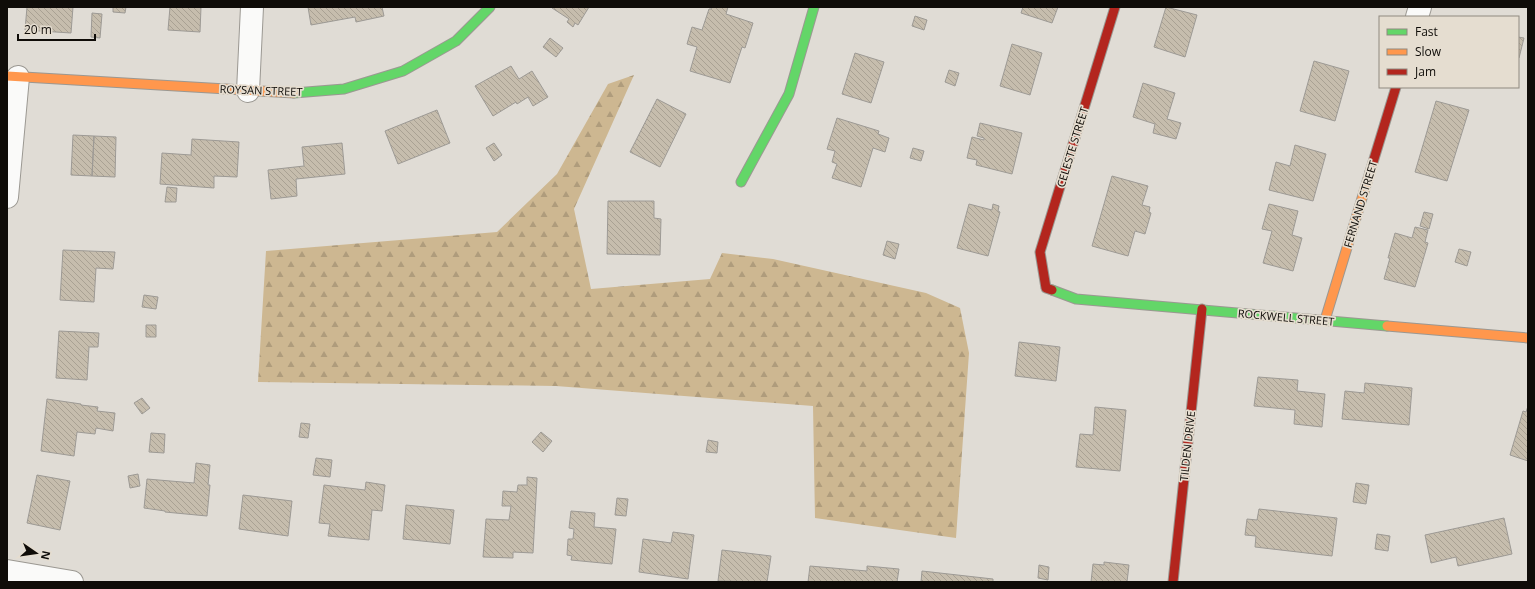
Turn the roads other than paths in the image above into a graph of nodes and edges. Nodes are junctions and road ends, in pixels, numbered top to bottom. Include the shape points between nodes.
1 (252, 7) edge
2 (490, 7) edge
3 (814, 7) edge
4 (1116, 7) edge
5 (13, 77) edge
6 (1396, 88) edge
7 (248, 90) junction
8 (741, 182) dead end
9 (7, 197) edge
10 (1046, 288) joint
11 (1202, 309) junction
12 (1325, 320) junction
13 (1528, 338) edge
14 (7, 571) edge
15 (72, 582) edge
16 (1173, 582) edge

1 - 7 street
2 - 7 street, ROYSAN STREET via 456,41 403,71 344,89 284,93
3 - 8 street via 789,94
4 - 10 street, CELESTE STREET via 1040,252
5 - 7 street, ROYSAN STREET
5 - 9 street
6 - 12 street, FERNAND STREET
10 - 11 street, ROCKWELL STREET via 1076,299
11 - 12 street, ROCKWELL STREET
11 - 16 street, TILDEN DRIVE
12 - 13 street, ROCKWELL STREET
14 - 15 street

